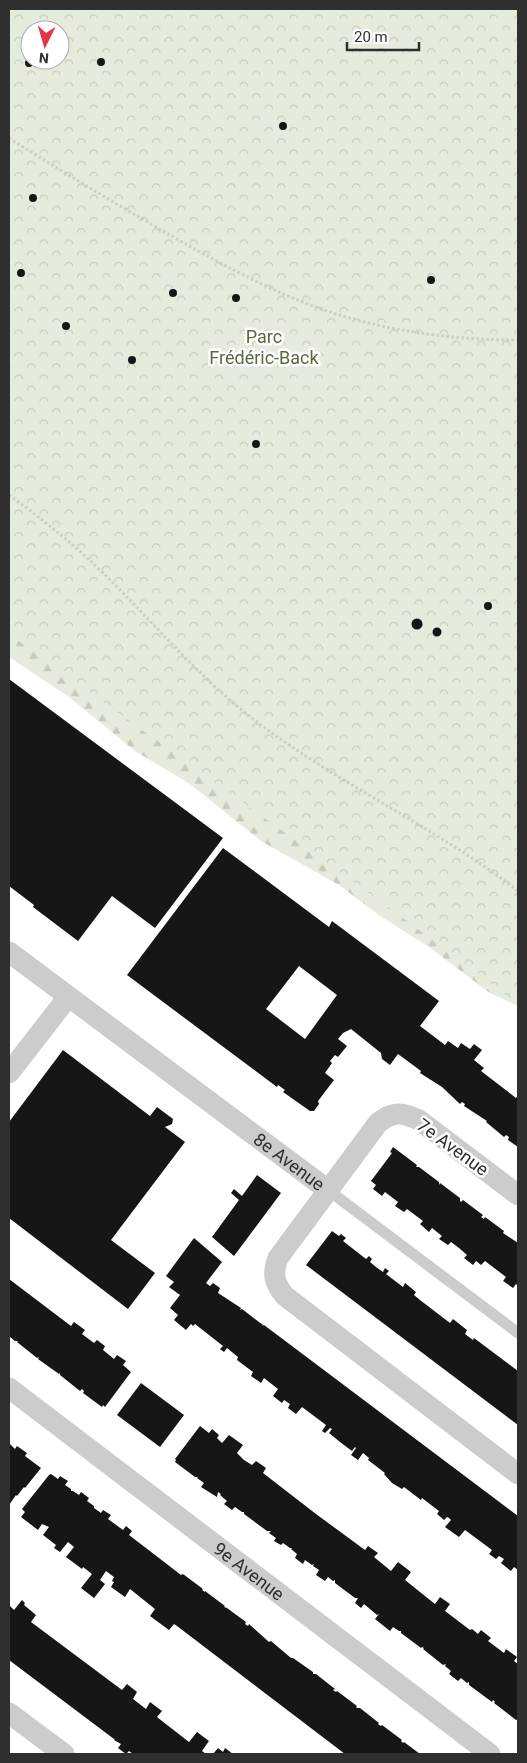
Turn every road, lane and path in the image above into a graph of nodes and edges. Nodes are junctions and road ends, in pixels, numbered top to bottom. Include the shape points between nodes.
1 (9, 138) edge
2 (518, 340) edge
3 (9, 495) edge
4 (518, 891) edge
5 (9, 952) edge
6 (68, 996) junction
7 (9, 1073) edge
8 (328, 1190) junction
9 (518, 1195) edge
10 (518, 1333) edge
11 (9, 1388) edge
12 (518, 1474) edge
13 (9, 1713) edge
14 (64, 1754) edge
15 (490, 1754) edge

1 - 2 path via 100,196 195,249 302,301 390,328 462,338
3 - 4 path via 72,544 174,648 244,711 296,750 477,860
5 - 6 street, 8e Avenue
6 - 7 street
6 - 8 street, 8e Avenue
8 - 9 street, 7e Avenue via 378,1123 396,1113 418,1120
8 - 10 lane
8 - 12 street, 8e Avenue via 278,1258 274,1269 278,1288
11 - 15 street, 9e Avenue
13 - 14 street

